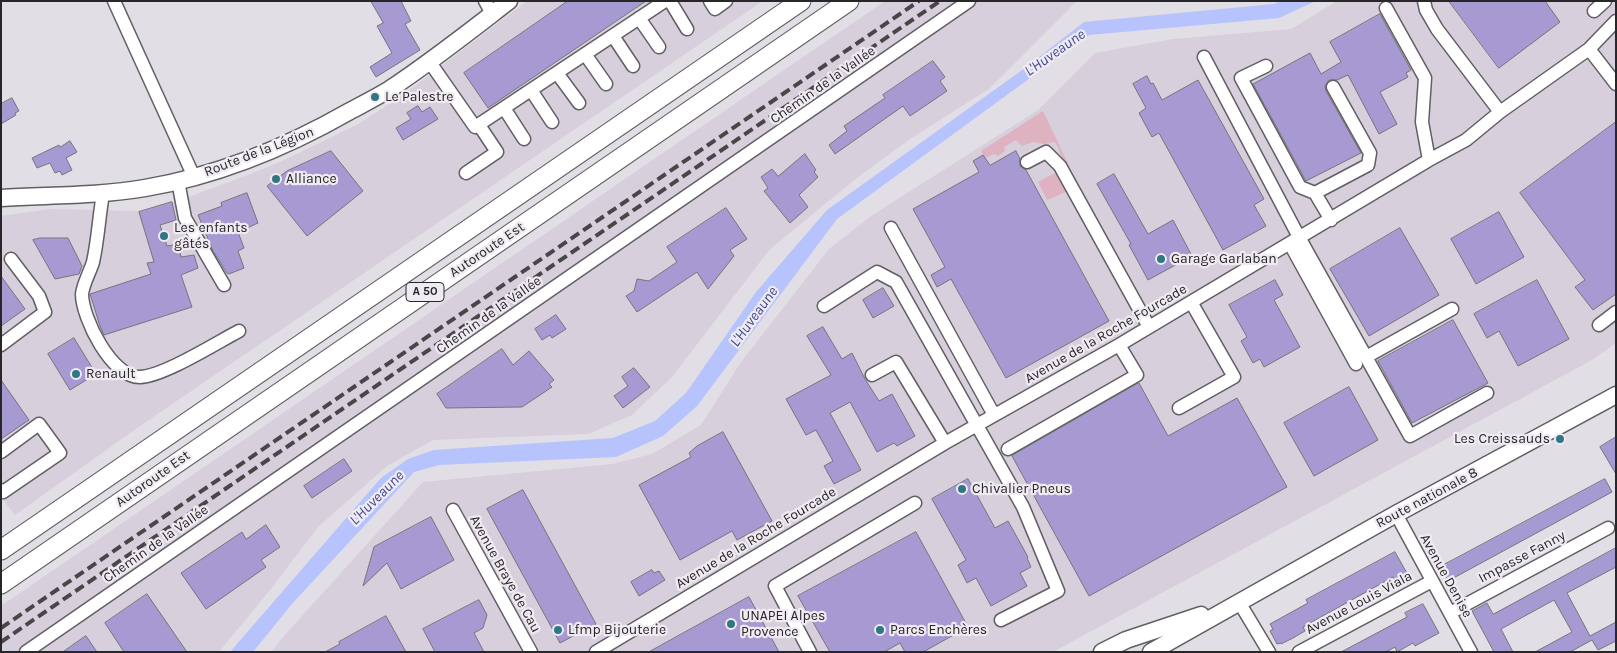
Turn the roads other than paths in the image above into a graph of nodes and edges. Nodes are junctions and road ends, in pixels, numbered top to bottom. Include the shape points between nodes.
1 (114, 1) edge
2 (509, 1) edge
3 (665, 1) edge
4 (670, 1) edge
5 (710, 1) edge
6 (726, 1) edge
7 (801, 1) edge
8 (849, 1) edge
9 (969, 1) edge
10 (1424, 1) edge
11 (1605, 1) edge
12 (488, 8) edge
13 (1386, 8) dead end
14 (1594, 10) dead end
15 (639, 18) junction
16 (1616, 22) edge
17 (687, 29) dead end
18 (613, 36) junction
19 (659, 48) dead end
20 (1589, 49) junction
21 (585, 54) junction
22 (1204, 57) dead end
23 (429, 61) junction
24 (633, 66) dead end
25 (1266, 66) dead end
26 (557, 73) junction
27 (606, 84) dead end
28 (1616, 84) edge
29 (1333, 87) dead end
30 (531, 90) junction
31 (579, 103) dead end
32 (504, 108) junction
33 (1500, 112) junction
34 (552, 122) dead end
35 (479, 125) junction
36 (524, 139) dead end
37 (1429, 160) junction
38 (1027, 162) dead end
39 (466, 173) dead end
40 (186, 179) junction
41 (1315, 193) junction
42 (103, 194) junction
43 (1, 198) edge
44 (1331, 220) junction
45 (891, 228) dead end
46 (1295, 241) junction
47 (11, 259) dead end
48 (224, 285) dead end
49 (1191, 302) junction
50 (824, 306) dead end
51 (1452, 309) dead end
52 (1616, 312) edge
53 (1599, 325) dead end
54 (1150, 326) junction
55 (239, 330) dead end
56 (1119, 345) junction
57 (1, 346) edge
58 (1361, 361) junction
59 (872, 375) dead end
60 (1487, 393) dead end
61 (1615, 396) edge
62 (1179, 408) dead end
63 (994, 415) junction
64 (977, 425) junction
65 (945, 443) junction
66 (1008, 449) dead end
67 (1, 452) edge
68 (1, 490) edge
69 (915, 504) dead end
70 (453, 510) dead end
71 (1396, 514) junction
72 (1608, 528) dead end
73 (1, 550) edge
74 (1432, 581) junction
75 (1, 584) edge
76 (1239, 602) junction
77 (1450, 613) junction
78 (1001, 620) dead end
79 (26, 652) edge
80 (531, 652) edge
81 (596, 652) edge
82 (810, 652) edge
83 (1102, 652) edge
84 (1151, 652) edge
85 (1269, 652) edge
86 (1299, 652) edge
87 (1471, 652) edge

1 - 40 street
2 - 12 main road, Route de la Légion
3 - 15 street
4 - 17 street
5 - 6 street via 715,9
7 - 73 highway, Autoroute Est / A 50
8 - 75 highway, Autoroute Est / A 50
9 - 79 street, Chemin de la Vallée
10 - 33 street via 1437,29
11 - 14 street
12 - 23 main road, Route de la Légion
13 - 37 street via 1425,78 1422,122
15 - 18 street
15 - 19 street
16 - 20 street, Avenue de la Roche Fourcade
18 - 21 street
18 - 24 street
20 - 28 street
20 - 33 street, Avenue de la Roche Fourcade
21 - 26 street
21 - 27 street
22 - 46 street
23 - 35 street via 475,127
23 - 40 main road, Route de la Légion via 390,90 322,127 240,162
25 - 41 street via 1241,78 1300,187
26 - 30 street
26 - 31 street
29 - 41 street via 1370,153 1368,165
30 - 32 street
30 - 34 street
32 - 35 street
32 - 36 street
33 - 37 street, Avenue de la Roche Fourcade via 1466,140
35 - 39 street via 497,152
37 - 44 street, Avenue de la Roche Fourcade
38 - 54 street via 1046,152 1060,166
40 - 42 main road, Route de la Légion
40 - 48 street via 185,218
41 - 44 street
42 - 43 main road, Route de la Légion
42 - 55 street via 93,262 82,294 88,322 110,359 122,371 138,377 160,373
44 - 46 street, Avenue de la Roche Fourcade
45 - 63 street
46 - 49 street, Avenue de la Roche Fourcade
46 - 58 street
47 - 57 street via 39,296 45,312
49 - 54 street, Avenue de la Roche Fourcade
49 - 62 street via 1234,377
50 - 64 street via 878,272 896,282
51 - 58 street
52 - 53 street
54 - 56 street, Avenue de la Roche Fourcade
56 - 63 street, Avenue de la Roche Fourcade
56 - 66 street via 1137,375
58 - 60 street via 1410,436
59 - 65 street via 896,362
61 - 71 main road, Route nationale 8
63 - 64 street, Avenue de la Roche Fourcade
64 - 65 street, Avenue de la Roche Fourcade
64 - 78 street via 1023,507 1058,591
65 - 81 street, Avenue de la Roche Fourcade
67 - 68 street via 39,424 60,453 3,492
69 - 82 street via 775,586
70 - 80 street, Avenue Braye de Cau
71 - 74 street, Avenue Denise
71 - 76 main road, Route nationale 8
72 - 77 street, Impasse Fanny
74 - 77 street, Avenue Denise
74 - 86 street, Avenue Louis Viala
76 - 83 main road via 1126,640
76 - 84 main road
76 - 85 street
77 - 87 street, Avenue Denise

